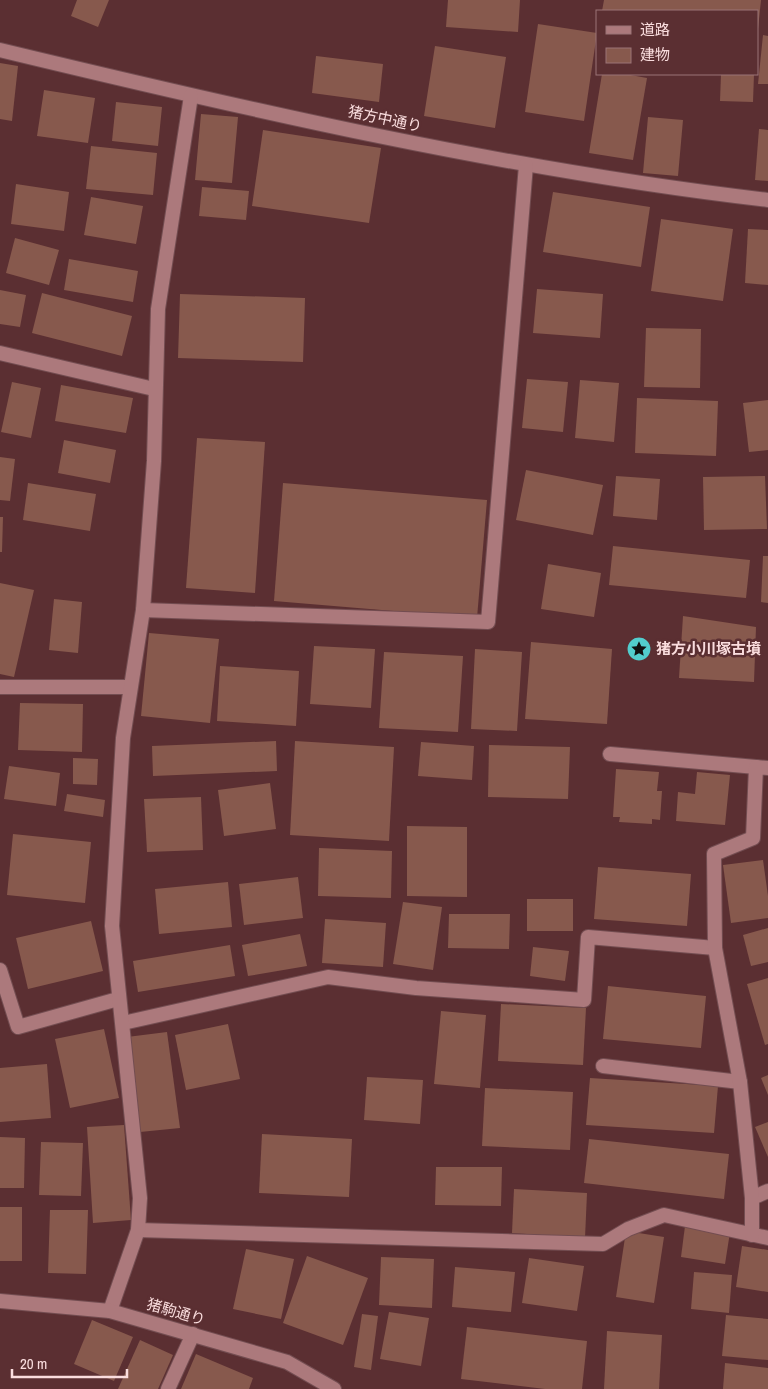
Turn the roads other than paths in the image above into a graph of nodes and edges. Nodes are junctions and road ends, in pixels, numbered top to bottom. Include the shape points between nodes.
1 (0, 50) edge
2 (191, 96) junction
3 (526, 165) junction
4 (768, 200) edge
5 (0, 353) edge
6 (154, 389) junction
7 (143, 610) junction
8 (0, 687) edge
9 (130, 687) junction
10 (610, 754) dead end
11 (762, 767) edge
12 (715, 948) junction
13 (0, 970) edge
14 (118, 999) junction
15 (123, 1023) junction
16 (602, 1066) dead end
17 (740, 1082) junction
18 (768, 1191) edge
19 (752, 1198) junction
20 (138, 1230) junction
21 (752, 1234) junction
22 (768, 1238) edge
23 (0, 1301) edge
24 (110, 1311) junction
25 (193, 1334) junction
26 (168, 1389) edge
27 (334, 1389) edge

1 - 2 street, 猪方中通り
2 - 3 street, 猪方中通り
2 - 6 street via 158,309
3 - 4 street, 猪方中通り
3 - 7 street via 488,622
5 - 6 street
6 - 7 street via 154,461
7 - 9 street
8 - 9 street
9 - 14 street via 123,738 112,926
10 - 11 street
11 - 12 street via 752,838 714,854
12 - 15 street via 588,937 584,1000 416,988 328,977
12 - 17 street
13 - 14 street via 18,1027
14 - 15 street
15 - 20 street via 140,1198
16 - 17 street
17 - 19 street
18 - 19 street
19 - 21 street
20 - 21 street via 603,1244 664,1215
20 - 24 street
21 - 22 street
23 - 24 street, 猪駒通り
24 - 25 street, 猪駒通り
25 - 26 street
25 - 27 street, 猪駒通り via 287,1362

